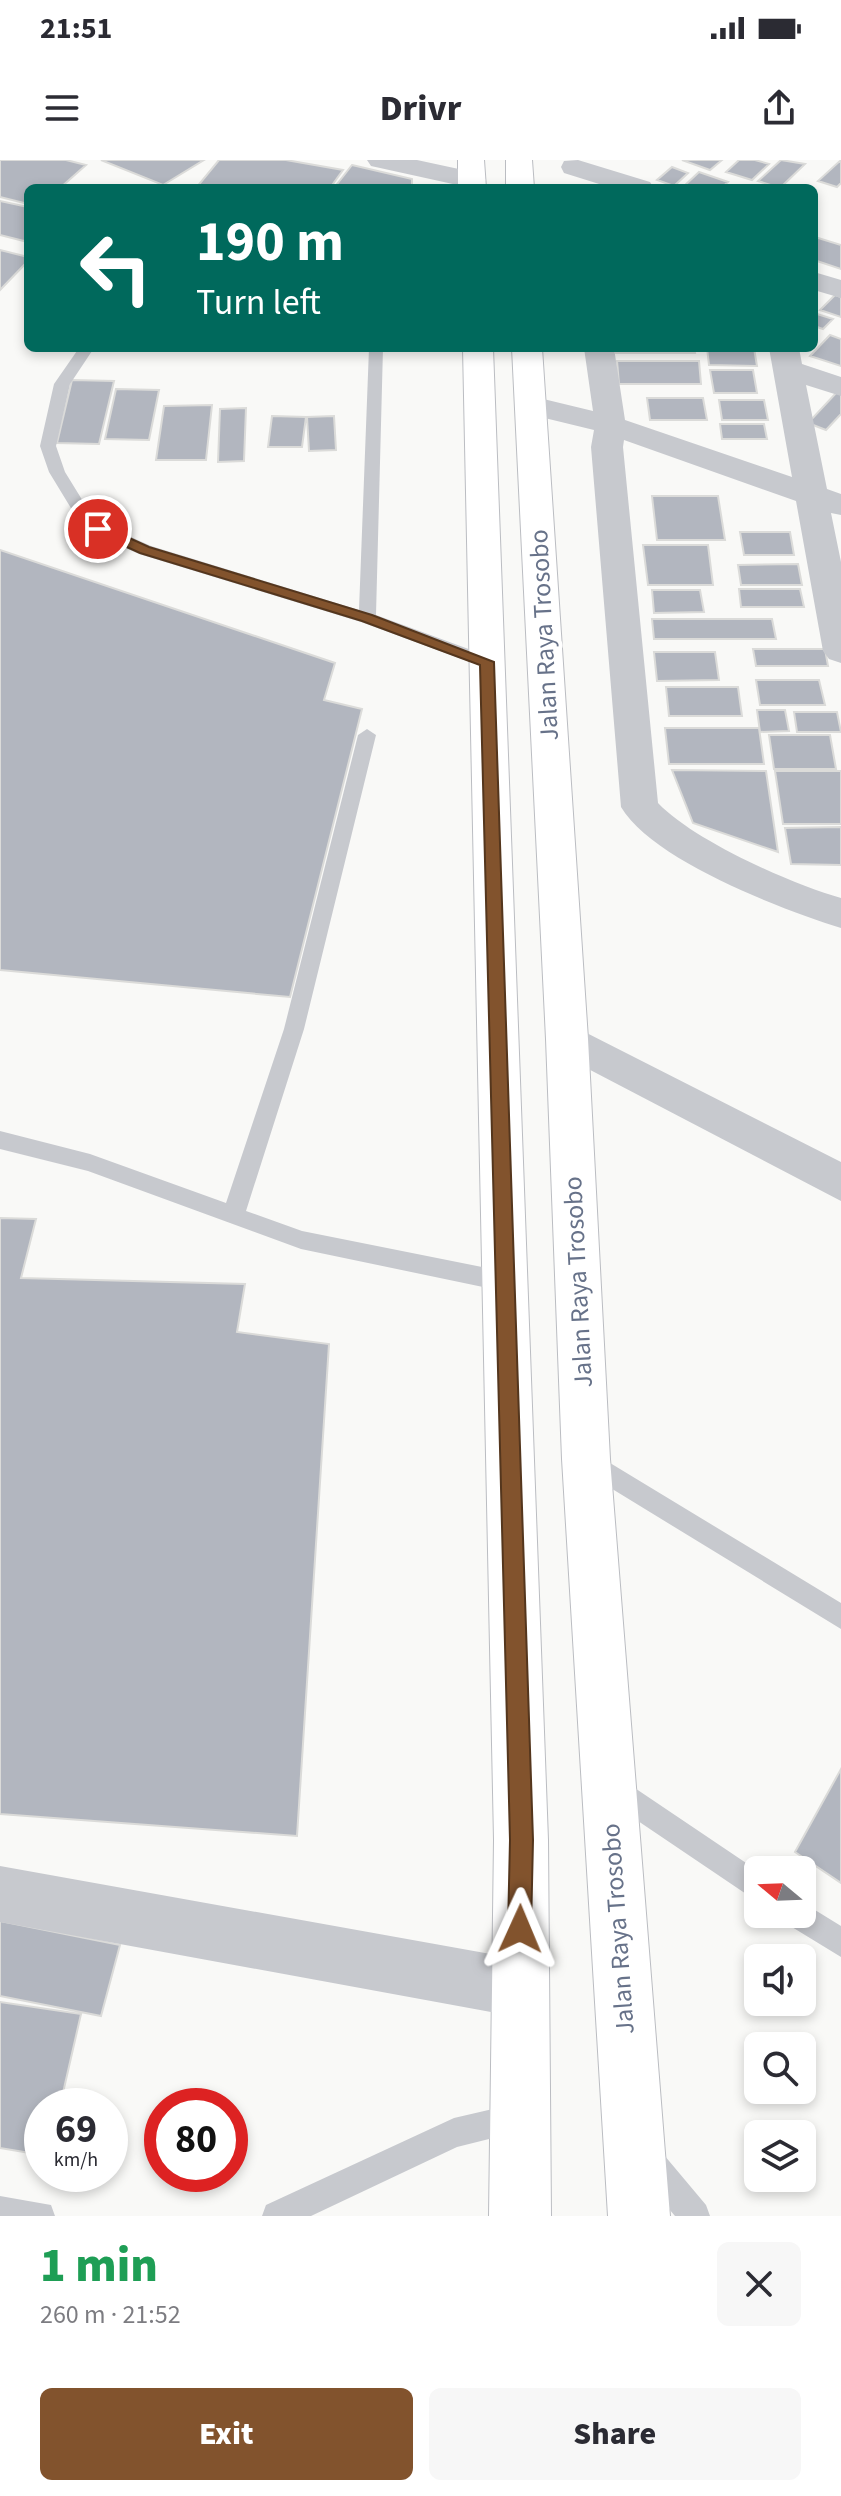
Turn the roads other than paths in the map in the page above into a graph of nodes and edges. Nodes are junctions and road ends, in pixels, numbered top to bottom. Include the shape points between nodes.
1 (380, 160) edge
2 (519, 160) edge
3 (575, 172) edge
4 (471, 176) edge
5 (520, 184) edge
6 (624, 184) edge
7 (818, 282) edge
8 (841, 289) edge
9 (84, 352) edge
10 (376, 352) edge
11 (478, 352) edge
12 (527, 352) edge
13 (599, 352) edge
14 (786, 358) edge
15 (841, 387) edge
16 (532, 414) junction
17 (608, 436) junction
18 (828, 511) edge
19 (367, 618) junction
20 (841, 651) edge
21 (487, 662) junction
22 (367, 735) dead end
23 (841, 913) edge
24 (567, 1039) junction
25 (0, 1140) edge
26 (841, 1183) edge
27 (234, 1214) junction
28 (507, 1282) junction
29 (586, 1459) junction
30 (841, 1617) edge
31 (607, 1783) junction
32 (744, 1878) edge
33 (0, 1894) edge
34 (816, 1927) edge
35 (841, 1943) edge
36 (518, 1988) junction
37 (518, 2118) junction
38 (635, 2144) junction
39 (0, 2211) edge
40 (40, 2216) edge
41 (277, 2216) edge
42 (520, 2216) edge
43 (639, 2216) edge
44 (695, 2216) edge

1 - 4 street
2 - 5 highway
3 - 6 street
7 - 8 street
9 - 19 lane via 62,384 48,446 57,472 98,529 145,550
10 - 19 lane
11 - 21 highway
12 - 16 highway, Jalan Raya Trosobo
13 - 17 street
14 - 15 street
14 - 18 street
16 - 17 street
16 - 24 highway, Jalan Raya Trosobo
17 - 18 street
17 - 23 street via 640,807 663,830 805,902
18 - 20 street
19 - 21 lane
21 - 28 highway
22 - 27 lane via 294,1029
24 - 26 street
24 - 29 highway, Jalan Raya Trosobo
25 - 27 lane via 90,1163
27 - 28 lane via 301,1240
28 - 36 highway via 521,1840
29 - 30 lane
29 - 31 highway, Jalan Raya Trosobo
31 - 32 lane
31 - 38 highway, Jalan Raya Trosobo
33 - 36 street
34 - 35 lane
36 - 37 highway
37 - 41 lane via 454,2133
37 - 42 highway
38 - 43 highway, Jalan Raya Trosobo
38 - 44 lane
39 - 40 lane

